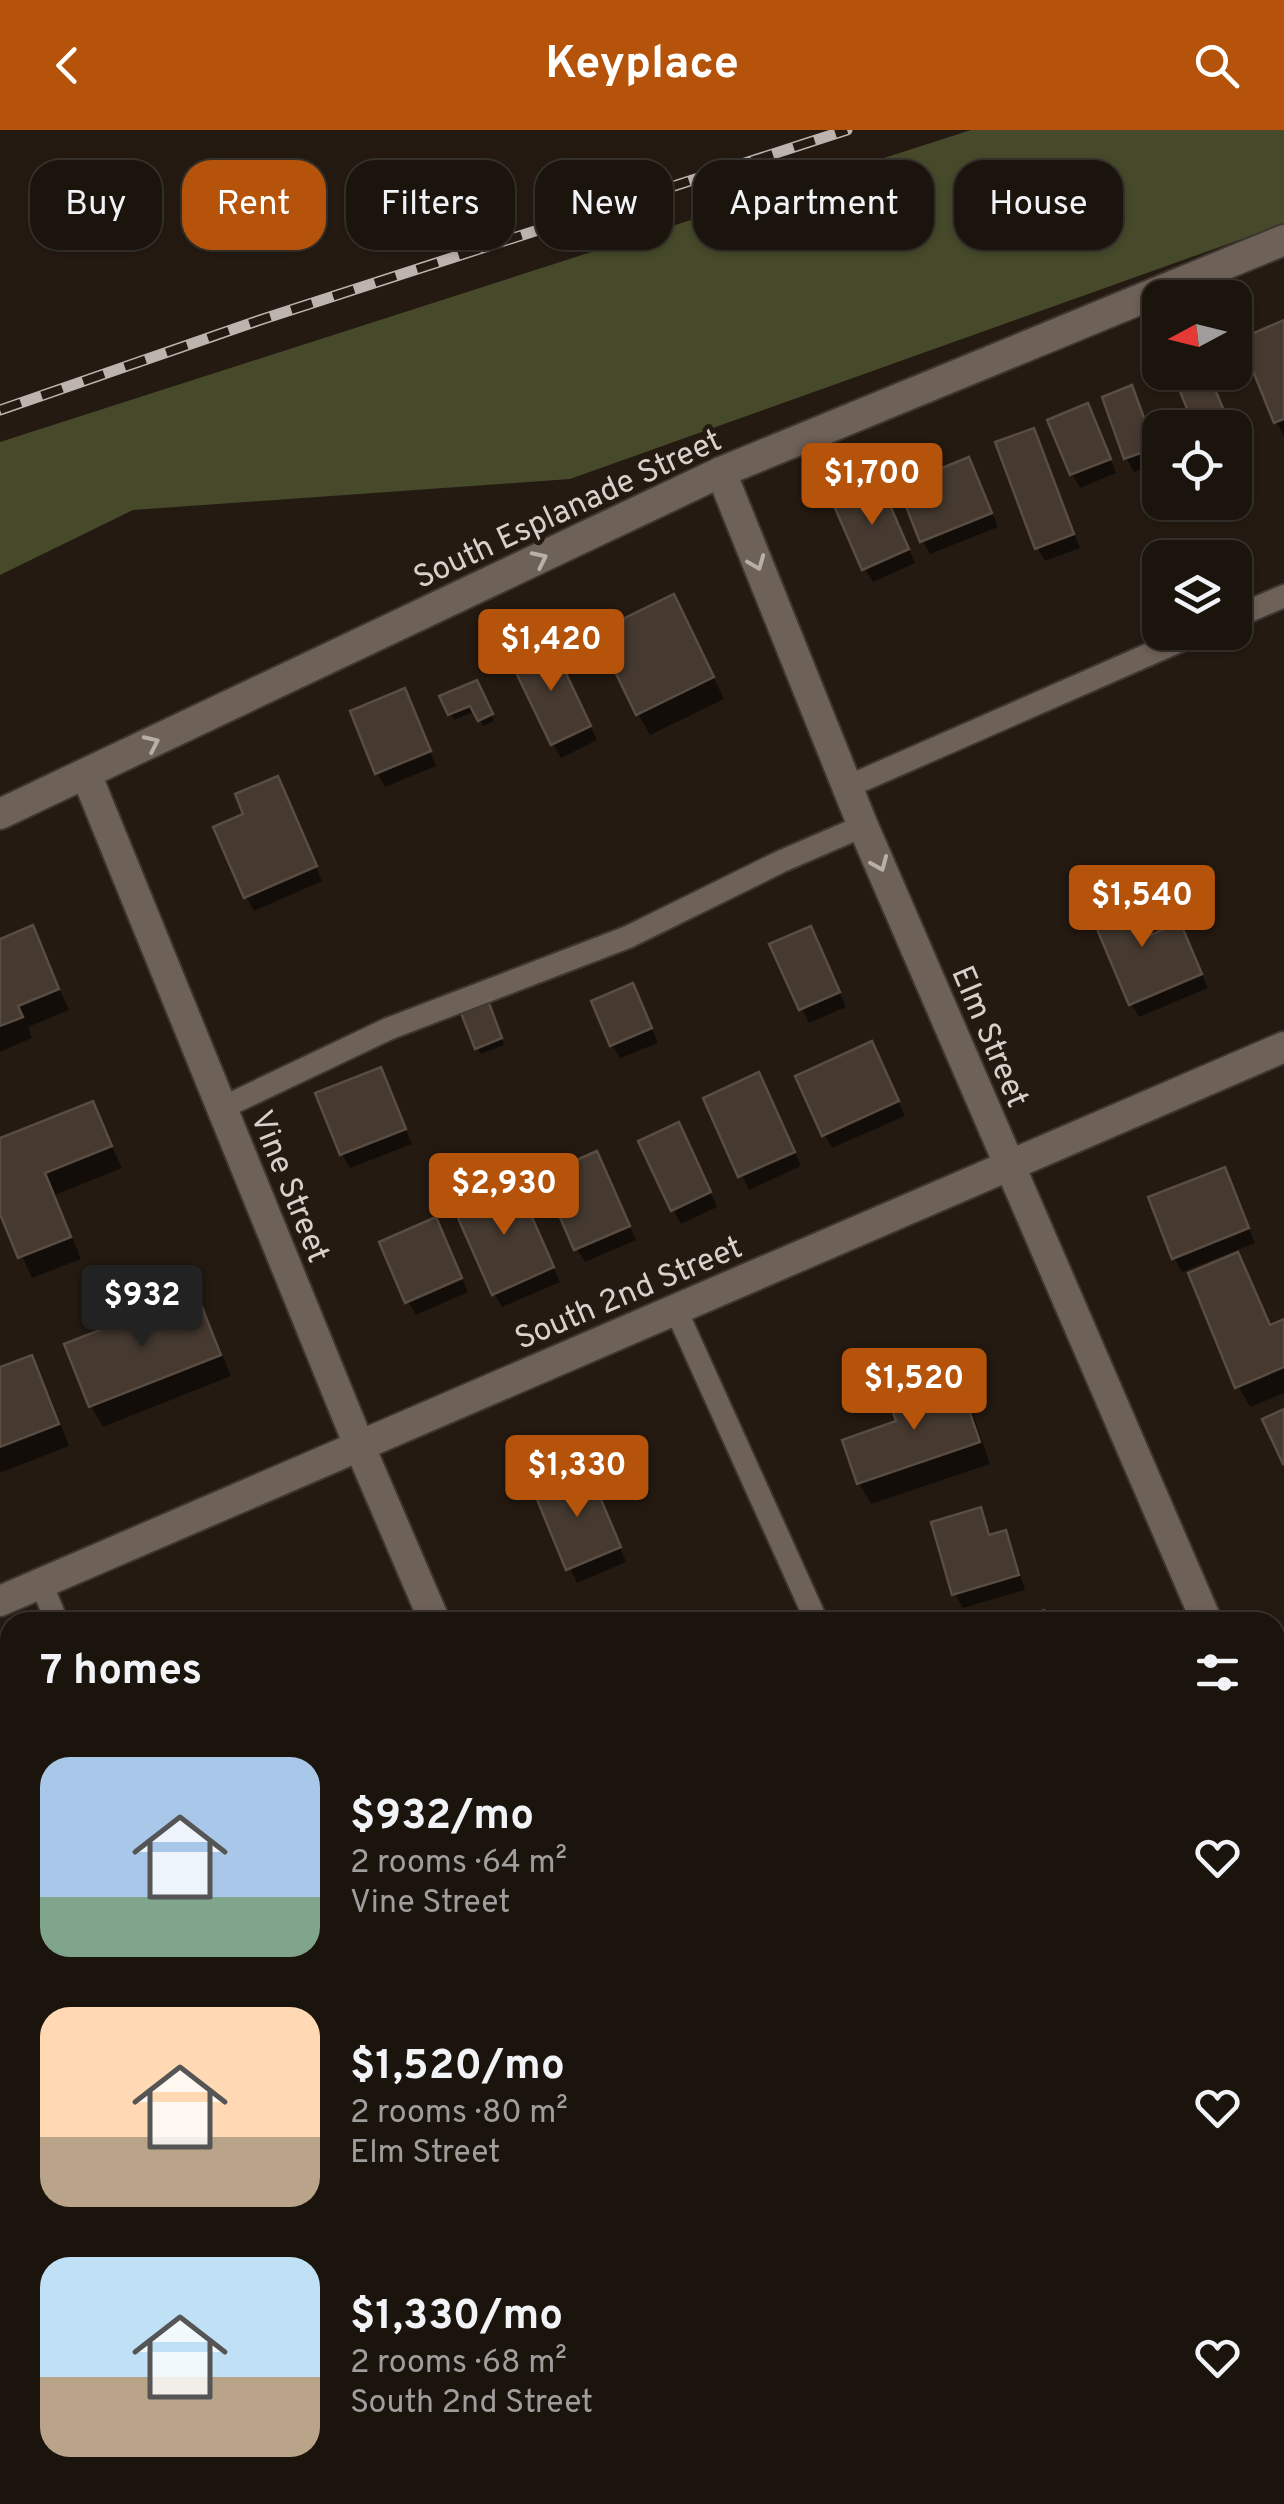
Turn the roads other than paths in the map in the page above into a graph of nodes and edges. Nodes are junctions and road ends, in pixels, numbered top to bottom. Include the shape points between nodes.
1 (1284, 240) edge
2 (721, 472) junction
3 (1284, 596) edge
4 (1252, 610) edge
5 (1159, 650) edge
6 (86, 774) junction
7 (847, 788) junction
8 (0, 814) edge
9 (864, 826) junction
10 (1284, 1047) edge
11 (222, 1108) junction
12 (1009, 1167) junction
13 (676, 1310) junction
14 (359, 1445) junction
15 (40, 1583) junction
16 (0, 1601) edge
17 (53, 1612) edge
18 (432, 1612) edge
19 (812, 1612) edge
20 (1204, 1612) edge

1 - 2 street, South Esplanade Street
6 -> 2 street, South Esplanade Street
2 -> 7 street, Elm Street
3 - 4 lane
5 - 7 lane
6 - 8 street, South Esplanade Street
6 - 11 street, Vine Street
7 - 9 street, Elm Street
9 - 11 lane via 628,937 388,1029
9 -> 12 street, Elm Street
10 - 12 street, South 2nd Street
11 - 14 street, Vine Street
12 - 13 street, South 2nd Street
12 - 20 street, Elm Street
13 - 14 street, South 2nd Street
13 - 19 lane
14 - 15 street, South 2nd Street
14 - 18 street, Vine Street
15 - 16 street, South 2nd Street
15 - 17 lane

